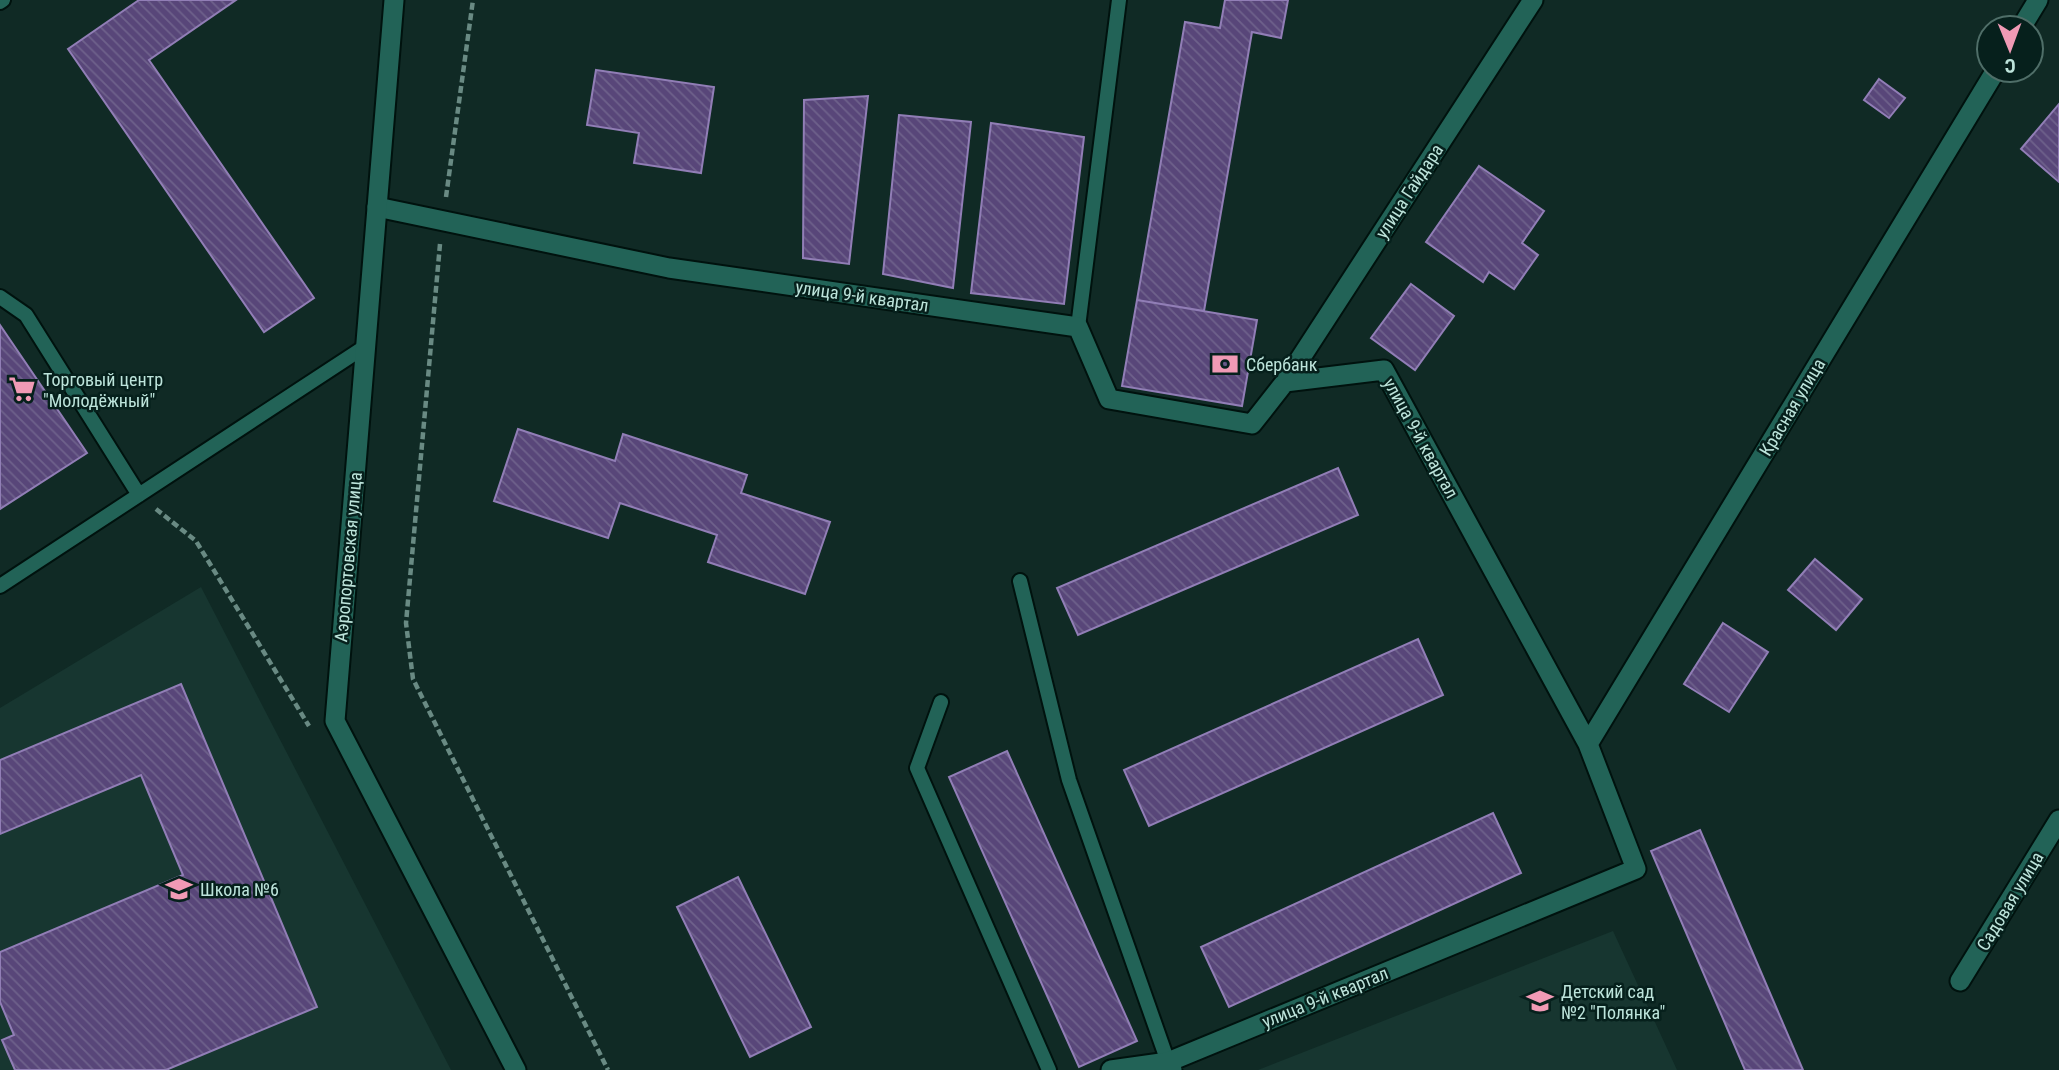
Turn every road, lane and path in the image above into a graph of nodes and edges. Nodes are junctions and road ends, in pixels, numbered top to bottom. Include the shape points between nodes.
1 (394, 0) edge
2 (473, 0) edge
3 (1119, 0) edge
4 (1533, 0) edge
5 (1988, 84) edge
6 (377, 208) junction
7 (442, 221) junction
8 (0, 297) edge
9 (1078, 327) junction
10 (366, 346) junction
11 (1285, 382) junction
12 (139, 495) junction
13 (1020, 581) dead end
14 (0, 586) edge
15 (941, 702) dead end
16 (1588, 744) junction
17 (2059, 820) edge
18 (1960, 981) dead end
19 (1170, 1066) edge
20 (516, 1070) edge
21 (608, 1070) edge
22 (1049, 1070) edge
23 (1111, 1070) edge

1 - 6 street, Аэропортовская улица
2 - 7 path
3 - 9 lane
4 - 11 street, улица Гайдара
5 - 16 street, Красная улица
6 - 7 street, улица 9-й квартал
6 - 10 street, Аэропортовская улица
7 - 9 street, улица 9-й квартал via 669,268
7 - 21 path via 406,623 413,679
8 - 12 lane via 26,315
9 - 11 street via 1109,399 1252,424
10 - 12 lane
10 - 20 street, Аэропортовская улица via 335,721
11 - 16 street, улица 9-й квартал via 1384,370
12 - 14 lane
13 - 19 lane via 1069,780
15 - 22 lane via 917,768
16 - 19 street, улица 9-й квартал via 1636,869
17 - 18 street, Садовая улица
19 - 23 street

